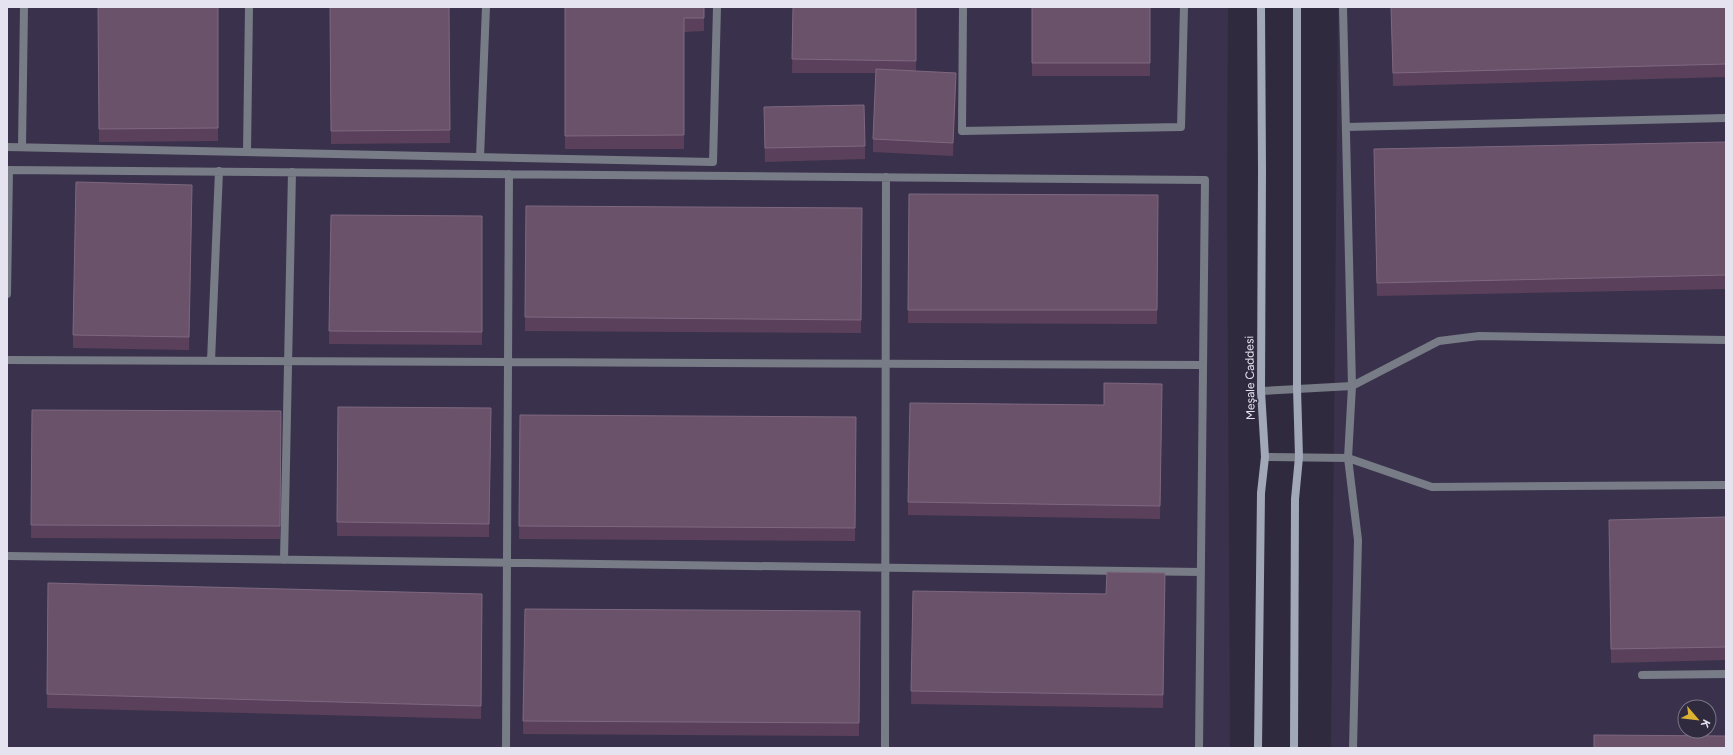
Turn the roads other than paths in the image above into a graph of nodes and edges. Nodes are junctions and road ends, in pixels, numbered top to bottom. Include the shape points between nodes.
1 (24, 7) edge
2 (249, 7) edge
3 (486, 7) edge
4 (717, 7) edge
5 (963, 7) edge
6 (1184, 7) edge
7 (1261, 7) edge
8 (1297, 7) edge
9 (1342, 7) edge
10 (1726, 118) edge
11 (1346, 127) junction
12 (7, 147) edge
13 (22, 147) junction
14 (246, 152) junction
15 (480, 157) junction
16 (8, 170) edge
17 (219, 172) junction
18 (292, 172) junction
19 (509, 174) junction
20 (886, 177) junction
21 (7, 294) edge
22 (1726, 340) edge
23 (7, 360) edge
24 (211, 361) junction
25 (288, 361) junction
26 (508, 362) junction
27 (886, 364) junction
28 (1203, 365) junction
29 (1352, 386) junction
30 (1296, 388) junction
31 (1261, 390) junction
32 (1265, 457) junction
33 (1299, 457) junction
34 (1348, 458) junction
35 (1726, 485) edge
36 (7, 556) edge
37 (284, 560) junction
38 (507, 563) junction
39 (886, 568) junction
40 (1200, 572) junction
41 (1726, 674) edge
42 (1642, 675) dead end
43 (506, 748) edge
44 (885, 748) edge
45 (1199, 748) edge
46 (1258, 748) edge
47 (1294, 748) edge
48 (1353, 748) edge

1 - 13 lane
2 - 14 lane
3 - 15 lane
4 - 15 lane via 713,162
5 - 6 lane via 962,130 1181,127
7 - 31 street, Meşale Caddesi
8 - 30 street
9 - 11 lane
10 - 11 lane
11 - 29 lane
12 - 13 lane
13 - 14 lane
14 - 15 lane
16 - 17 lane
16 - 21 lane
17 - 18 lane
17 - 24 lane
18 - 19 lane
18 - 25 lane
19 - 20 lane
19 - 26 lane
20 - 27 lane
20 - 28 lane via 1205,180
22 - 29 lane via 1478,336 1439,341
23 - 24 lane
24 - 25 lane
25 - 26 lane
25 - 37 lane
26 - 27 lane
26 - 38 lane
27 - 28 lane
27 - 39 lane
28 - 40 lane
29 - 30 lane
29 - 34 lane
30 - 31 lane
30 - 33 street
31 - 32 street, Meşale Caddesi
32 - 33 lane
32 - 46 street, Meşale Caddesi via 1261,493
33 - 34 lane
33 - 47 street via 1295,499
34 - 35 lane via 1432,487
34 - 48 lane via 1358,540
36 - 37 lane
37 - 38 lane
38 - 39 lane
38 - 43 lane
39 - 40 lane
39 - 44 lane
40 - 45 lane
41 - 42 lane

